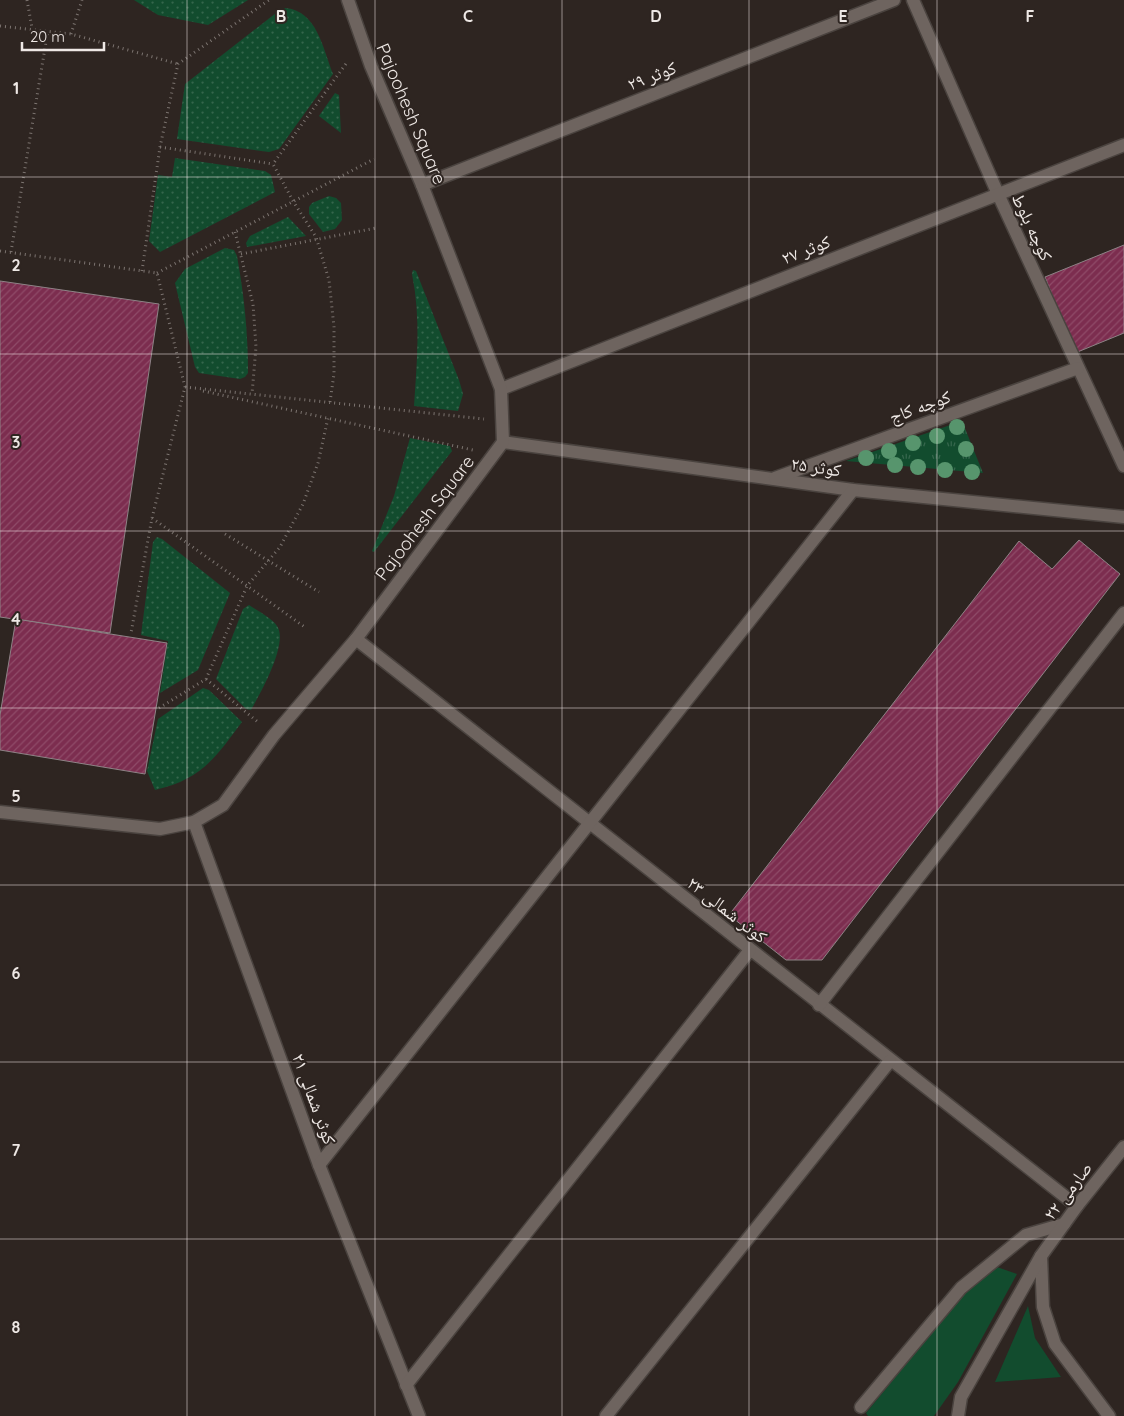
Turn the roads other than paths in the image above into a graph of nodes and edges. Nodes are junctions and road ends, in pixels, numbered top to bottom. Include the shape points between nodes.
1 (348, 0) edge
2 (894, 0) edge
3 (913, 0) edge
4 (1124, 145) edge
5 (422, 185) junction
6 (998, 194) junction
7 (1078, 368) junction
8 (501, 389) junction
9 (504, 442) junction
10 (1124, 466) edge
11 (774, 478) junction
12 (853, 490) junction
13 (1124, 518) edge
14 (1124, 613) edge
15 (356, 639) junction
16 (0, 812) edge
17 (194, 822) junction
18 (588, 823) junction
19 (750, 950) junction
20 (819, 1005) junction
21 (890, 1061) junction
22 (1124, 1147) edge
23 (319, 1165) junction
24 (1077, 1206) junction
25 (1064, 1224) junction
26 (1041, 1256) junction
27 (406, 1385) junction
28 (861, 1407) dead end
29 (419, 1416) edge
30 (606, 1416) edge
31 (958, 1416) edge
32 (1109, 1416) edge

1 - 5 street, Pajoohesh Square via 362,42
2 - 5 street, کوثر ۲۹
3 - 6 street, کوچه بلوط
4 - 6 street, کوثر ۲۷
5 - 8 street, Pajoohesh Square
6 - 7 street, کوچه بلوط
6 - 8 street, کوثر ۲۷
7 - 10 street, کوچه بلوط
7 - 11 street, کوچه کاج
8 - 9 street, Pajoohesh Square
9 - 11 street, کوثر ۲۵ via 692,470
9 - 15 street, Pajoohesh Square
11 - 12 street, کوثر ۲۵
12 - 13 street, کوثر ۲۵
12 - 18 street
14 - 20 street
15 - 17 street, Pajoohesh Square via 274,735 223,805
15 - 18 street, کوثر شمالی ۲۳
16 - 17 street, Pajoohesh Square via 160,829
17 - 23 street, کوثر شمالی ۲۱
18 - 19 street, کوثر شمالی ۲۳
18 - 23 street
19 - 20 street, کوثر شمالی ۲۳
19 - 27 street
20 - 21 street, کوثر شمالی ۲۳
21 - 24 street, کوثر شمالی ۲۳
21 - 30 street
22 - 24 street, صارمی ۲۲
23 - 27 street, کوثر شمالی ۲۱
24 - 25 street, صارمی ۲۲
25 - 26 street, صارمی ۲۲
25 - 28 street via 1026,1235 961,1288
26 - 31 street, صارمی ۲۲ via 961,1397
26 - 32 street via 1043,1307 1055,1344
27 - 29 street, کوثر شمالی ۲۱

